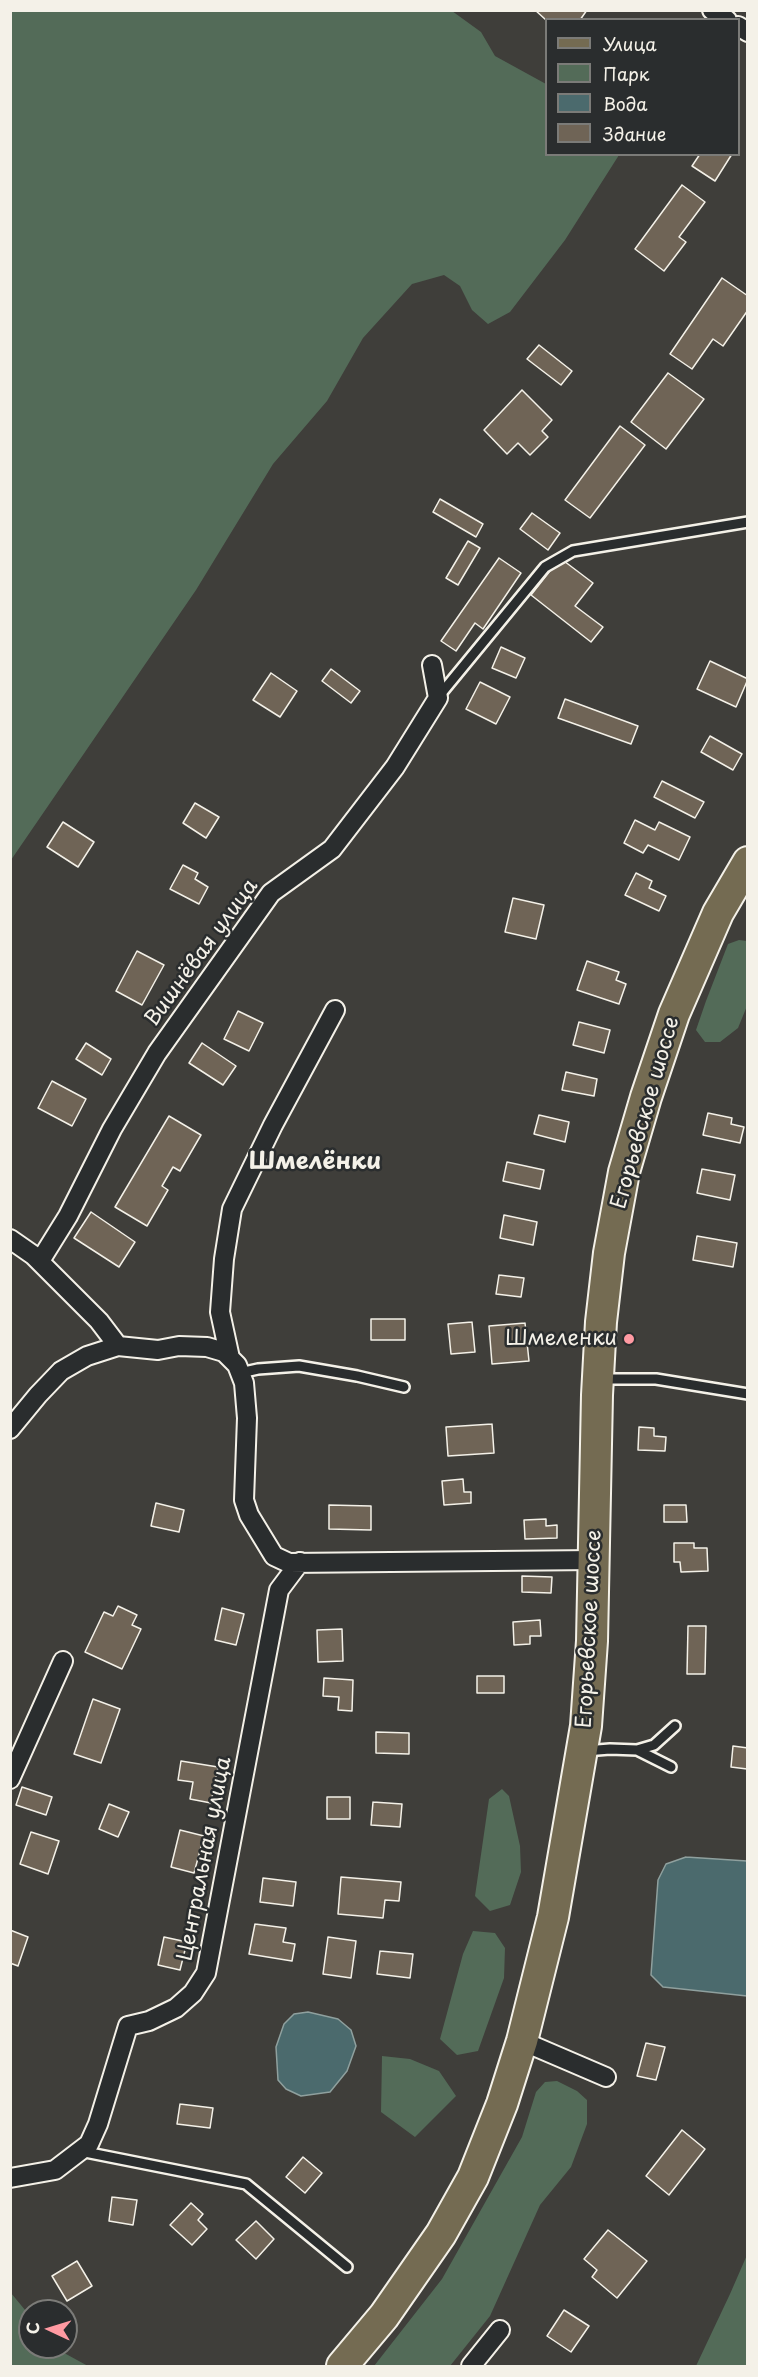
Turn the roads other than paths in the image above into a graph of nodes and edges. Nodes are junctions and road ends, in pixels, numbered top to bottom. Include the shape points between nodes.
1 (747, 522) edge
2 (432, 665) dead end
3 (438, 698) junction
4 (747, 862) edge
5 (335, 1010) dead end
6 (10, 1239) edge
7 (40, 1261) junction
8 (118, 1346) junction
9 (235, 1366) junction
10 (598, 1379) junction
11 (404, 1387) dead end
12 (747, 1394) edge
13 (10, 1429) edge
14 (595, 1560) junction
15 (300, 1562) junction
16 (63, 1662) dead end
17 (675, 1726) dead end
18 (637, 1750) junction
19 (582, 1751) junction
20 (671, 1767) dead end
21 (10, 1779) edge
22 (522, 2041) junction
23 (606, 2077) dead end
24 (80, 2151) junction
25 (10, 2178) edge
26 (347, 2267) dead end
27 (500, 2331) dead end
28 (342, 2367) edge
29 (471, 2367) edge

1 - 3 lane via 573,551 545,567
2 - 3 street
3 - 7 street, Вишнёвая улица via 394,767 332,849 271,893 158,1053
4 - 10 main road, Егорьевское шоссе via 718,913 674,1014 639,1119 609,1253
5 - 9 street via 232,1209 219,1312
6 - 7 street
7 - 8 street
8 - 9 street via 158,1350 207,1347 224,1352
8 - 13 street via 87,1356 61,1371
9 - 11 lane via 299,1366
9 - 15 street via 243,1383 247,1419 243,1500 274,1556 289,1563
10 - 12 lane via 656,1378
10 - 14 main road, Егорьевское шоссе
14 - 15 street
14 - 19 main road, Егорьевское шоссе
15 - 24 street, Центральная улица via 279,1590 206,1973 193,1993 176,2008 128,2026 98,2124 89,2144
16 - 21 street
17 - 18 lane via 654,1745
18 - 19 lane
18 - 20 lane
19 - 22 main road, Егорьевское шоссе via 553,1917
22 - 23 street
22 - 28 main road, Егорьевское шоссе via 473,2177 441,2234 384,2316
24 - 25 street, Центральная улица via 56,2170
24 - 26 lane via 246,2184
27 - 29 street

